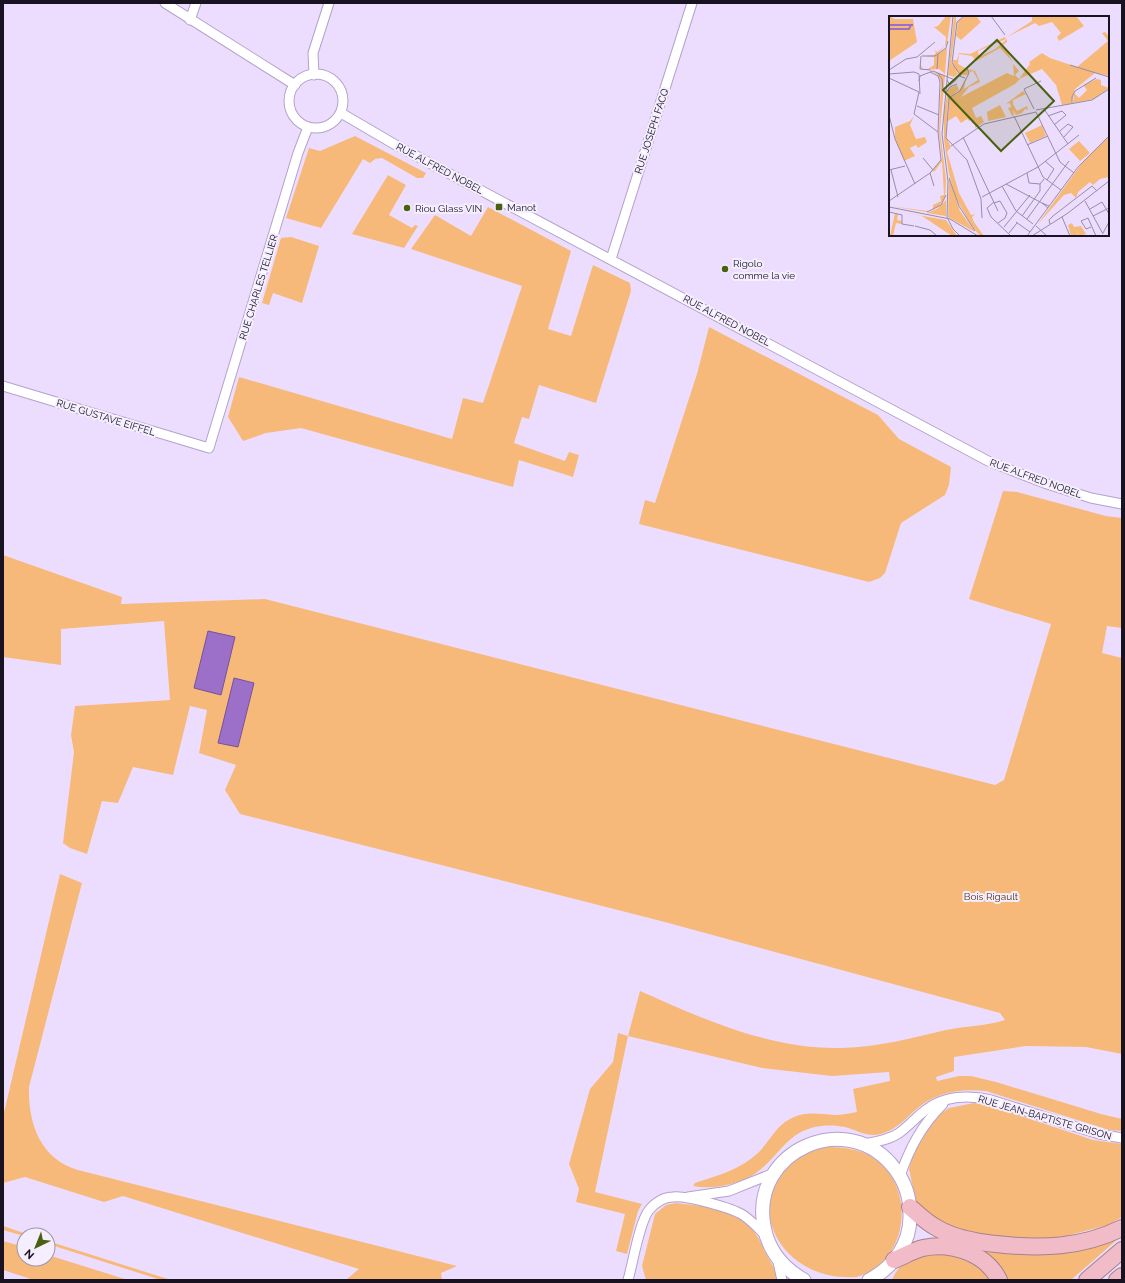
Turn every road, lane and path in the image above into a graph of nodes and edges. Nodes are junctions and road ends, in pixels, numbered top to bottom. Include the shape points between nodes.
1 (165, 3) edge
2 (196, 3) edge
3 (329, 3) edge
4 (692, 3) edge
5 (190, 20) junction
6 (314, 75) junction
7 (295, 85) junction
8 (341, 113) junction
9 (308, 127) junction
10 (611, 259) junction
11 (3, 386) edge
12 (209, 448) joint
13 (1122, 504) edge
14 (945, 1101) junction
15 (1122, 1138) edge
16 (864, 1144) junction
17 (774, 1173) junction
18 (900, 1176) junction
19 (684, 1197) junction
20 (910, 1207) junction
21 (1122, 1228) edge
22 (766, 1236) junction
23 (1122, 1250) edge
24 (777, 1258) junction
25 (892, 1263) junction
26 (1122, 1276) edge
27 (628, 1280) edge
28 (782, 1280) edge
29 (804, 1280) edge
30 (869, 1280) edge
31 (888, 1280) edge
32 (999, 1280) edge
33 (1087, 1280) edge
34 (1117, 1280) edge

1 - 5 street
2 - 5 street
3 - 6 street via 312,53
4 - 10 street, RUE JOSEPH FACQ
5 - 7 street
6 - 7 street via 300,80
6 - 8 street via 322,75 336,83 343,97
7 - 9 street via 290,94 292,114
8 - 9 street via 323,128
8 - 10 street, RUE ALFRED NOBEL via 394,144
9 - 12 street, RUE CHARLES TELLIER
10 - 13 street, RUE ALFRED NOBEL via 988,461 1044,483 1091,498
11 - 12 street, RUE GUSTAVE EIFFEL
14 - 15 street, RUE JEAN-BAPTISTE GRISON via 957,1096 975,1096 1099,1134
14 - 16 street, RUE JEAN-BAPTISTE GRISON via 928,1108 898,1134
14 - 18 street via 930,1117 912,1145
16 - 17 street via 841,1139 814,1143 790,1156
16 - 18 street via 884,1156
17 - 19 street via 729,1191
17 - 22 street via 766,1188 762,1207
18 - 20 street via 907,1191
19 - 22 street via 742,1215
19 - 27 street via 664,1198 645,1216
20 - 21 highway via 923,1219 958,1236 983,1243 1027,1248 1070,1245
20 - 25 street via 907,1237
22 - 24 street
23 - 33 highway
24 - 28 street
24 - 29 street via 786,1268
25 - 30 street
25 - 31 street
25 - 32 highway via 928,1247 960,1249 981,1259
26 - 34 highway

